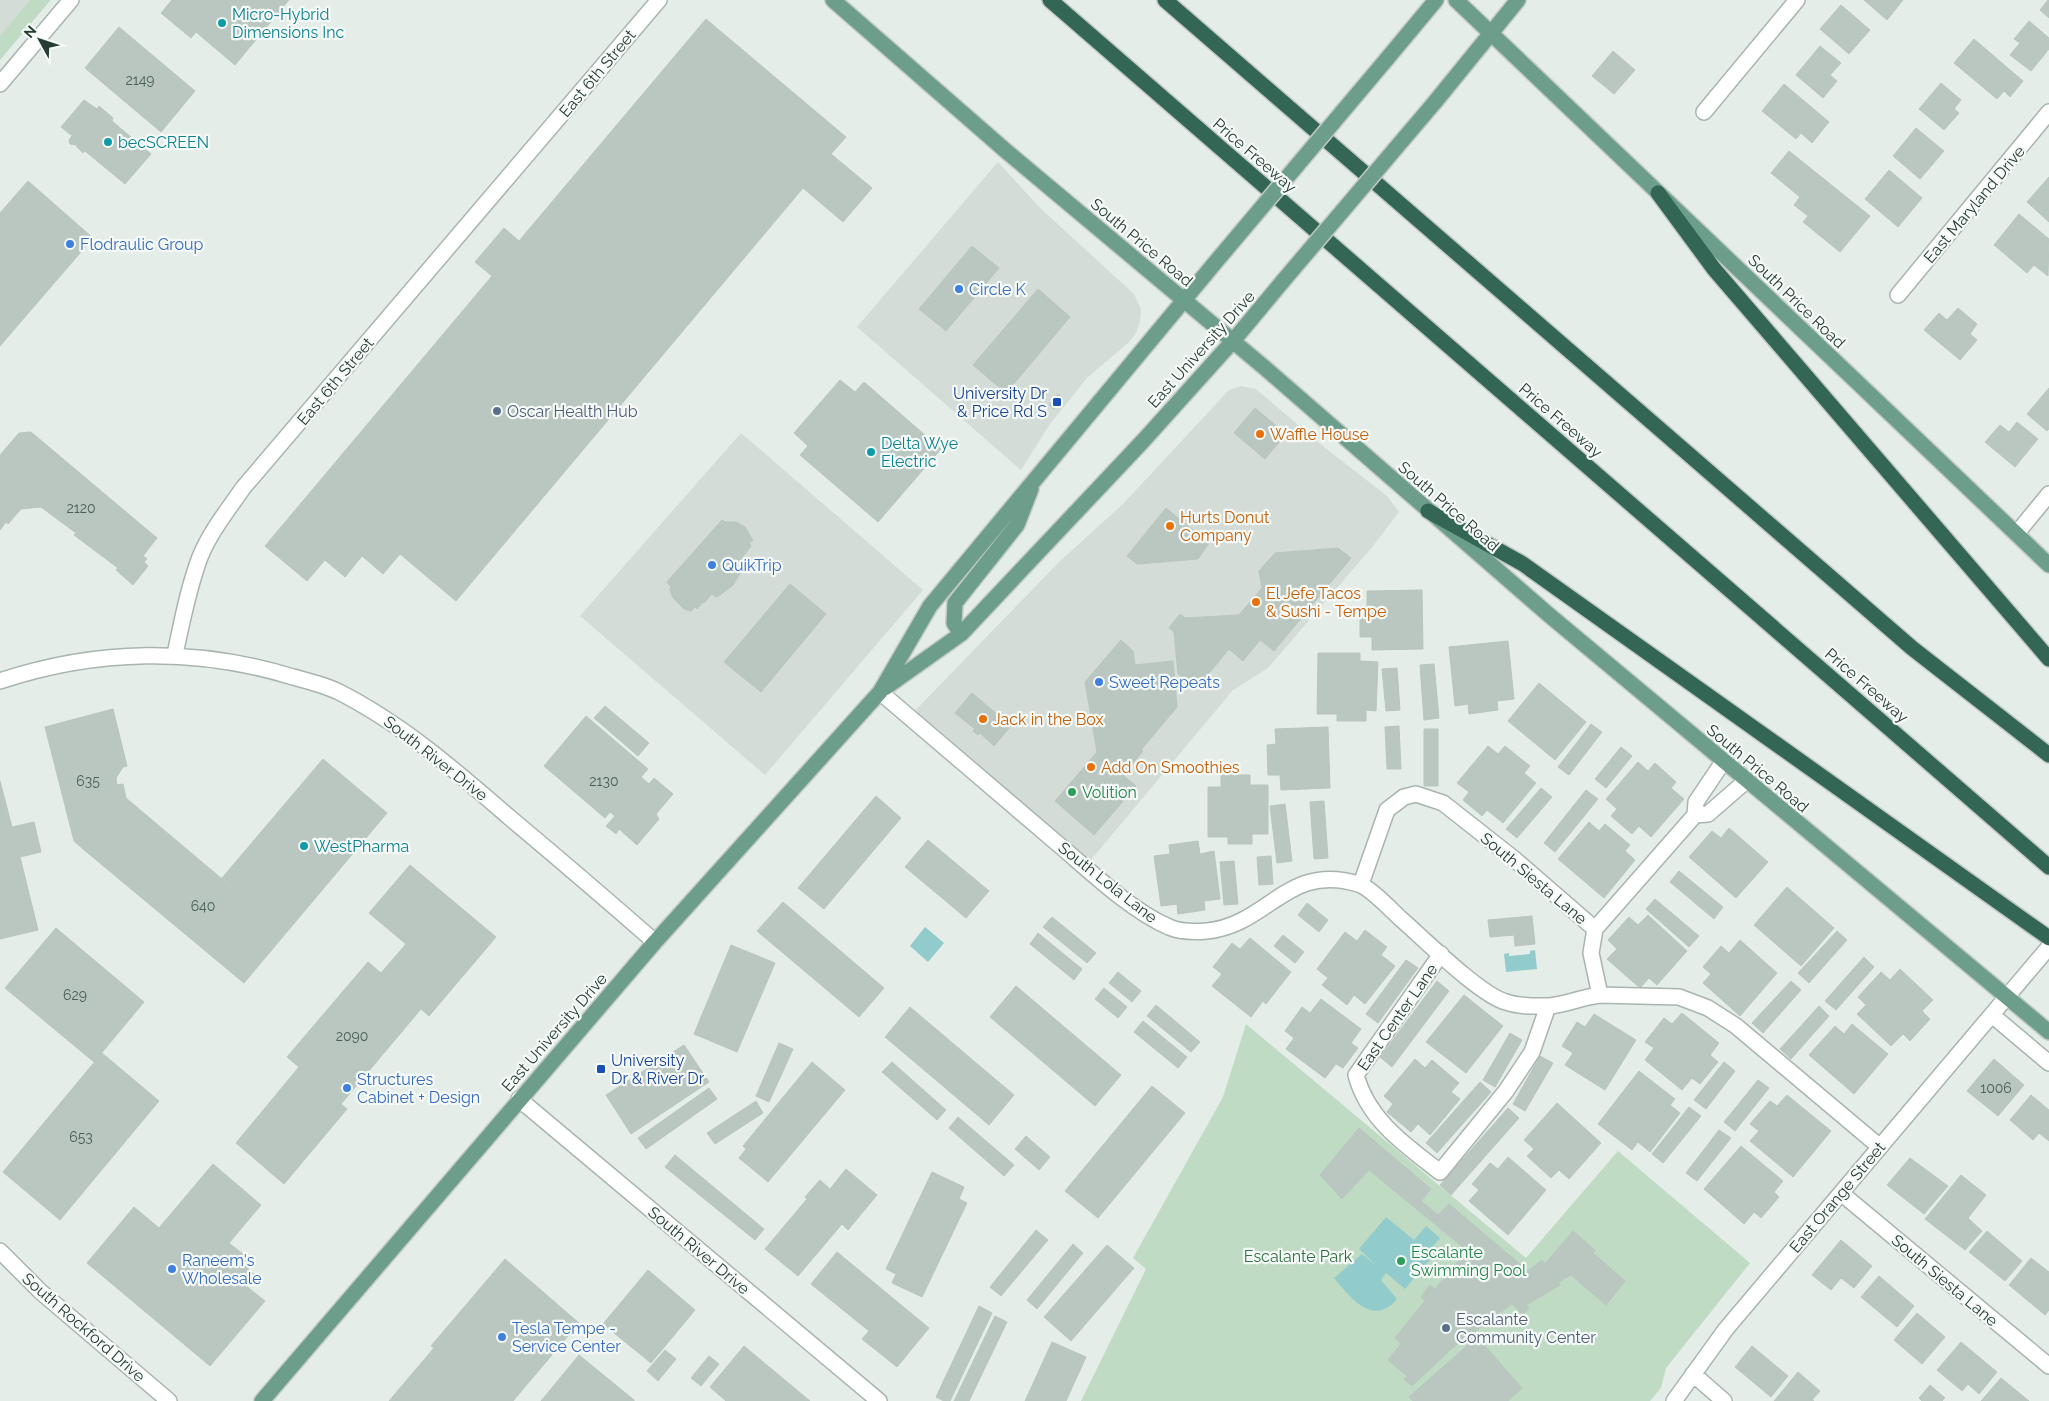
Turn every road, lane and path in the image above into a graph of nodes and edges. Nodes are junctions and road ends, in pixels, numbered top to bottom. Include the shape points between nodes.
1 (71, 0) edge
2 (659, 0) edge
3 (833, 0) edge
4 (1050, 0) edge
5 (1164, 0) edge
6 (1436, 0) edge
7 (1456, 0) edge
8 (1518, 0) edge
9 (1798, 0) edge
10 (1493, 33) junction
11 (0, 84) edge
12 (1704, 112) dead end
13 (2049, 112) edge
14 (1658, 193) junction
15 (1898, 294) dead end
16 (1184, 300) junction
17 (1233, 341) junction
18 (1034, 479) junction
19 (2049, 494) edge
20 (1428, 511) junction
21 (2017, 533) junction
22 (2049, 565) edge
23 (961, 634) junction
24 (175, 654) junction
25 (2049, 659) edge
26 (0, 681) edge
27 (880, 692) junction
28 (2049, 755) edge
29 (1723, 762) junction
30 (1746, 781) junction
31 (1695, 815) junction
32 (2049, 866) edge
33 (1361, 884) junction
34 (1595, 929) junction
35 (2049, 938) edge
36 (656, 942) junction
37 (2049, 947) edge
38 (1441, 954) junction
39 (1600, 995) junction
40 (2007, 997) junction
41 (1548, 1006) junction
42 (1992, 1015) junction
43 (2049, 1032) edge
44 (2049, 1063) edge
45 (520, 1099) junction
46 (1880, 1146) junction
47 (1841, 1193) junction
48 (0, 1251) edge
49 (2049, 1366) edge
50 (1693, 1374) junction
51 (169, 1401) edge
52 (262, 1401) edge
53 (879, 1401) edge
54 (1674, 1401) edge
55 (1724, 1401) edge

1 - 11 street
2 - 24 street, East 6th Street via 243,488 215,528 201,556 186,599
3 - 16 main road, South Price Road
4 - 32 highway, Price Freeway
5 - 28 highway via 1912,648
6 - 16 main road, East University Drive, bridge
7 - 10 main road, South Price Road
8 - 10 main road, East University Drive
9 - 12 street
10 - 14 main road, South Price Road
10 - 17 main road, East University Drive, bridge
13 - 15 street, East Maryland Drive
14 - 21 main road, South Price Road
14 - 25 highway via 1714,269
16 - 17 main road, South Price Road
16 - 18 main road, East University Drive
17 - 20 main road, South Price Road
17 - 23 main road, East University Drive
18 - 23 main road via 1017,525 956,603 954,623
18 - 27 main road, East University Drive via 930,606
19 - 21 street
20 - 29 main road, South Price Road
20 - 35 highway via 1523,564
21 - 22 main road, South Price Road
23 - 27 main road, East University Drive
24 - 26 street via 58,664
24 - 36 street, South River Drive via 271,670 338,691 382,716 437,756
27 - 33 street, South Lola Lane via 1085,867 1146,914 1171,928 1195,932 1222,929 1253,914 1293,887 1313,880 1335,879
27 - 36 main road, East University Drive
29 - 30 main road, South Price Road
29 - 31 street via 1696,802
30 - 31 street via 1708,814
30 - 40 main road, South Price Road
31 - 34 street
33 - 34 street, South Siesta Lane via 1387,810 1404,797 1416,794 1442,803 1513,858
33 - 38 street
34 - 39 street, South Siesta Lane via 1591,953
36 - 45 main road, East University Drive
37 - 40 street, East Orange Street
38 - 41 street via 1505,1002
38 - 41 street, East Center Lane via 1356,1075 1361,1092 1388,1131 1440,1172 1506,1091 1532,1052
39 - 41 street
39 - 46 street via 1679,997 1708,1008 1736,1026
40 - 42 street, East Orange Street
40 - 43 main road, South Price Road
42 - 44 street
42 - 46 street, East Orange Street
45 - 52 main road, East University Drive
45 - 53 street, South River Drive
46 - 47 street, East Orange Street
47 - 49 street, South Siesta Lane
47 - 50 street, East Orange Street via 1726,1329
48 - 51 street, South Rockford Drive via 41,1292
50 - 54 street, East Orange Street
50 - 55 street

